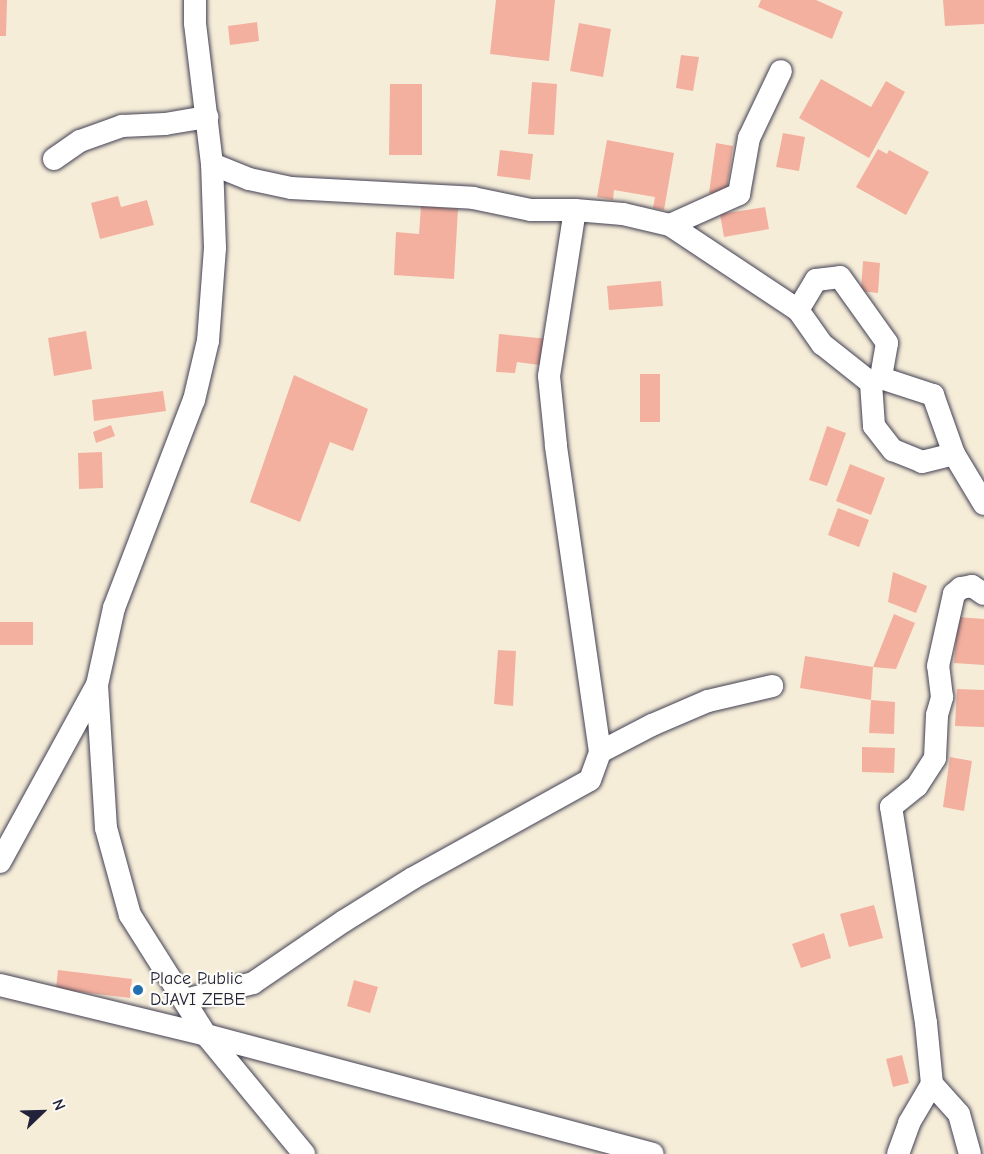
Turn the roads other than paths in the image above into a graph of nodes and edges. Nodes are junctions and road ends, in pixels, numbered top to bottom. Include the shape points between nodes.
1 (195, 0) edge
2 (781, 71) dead end
3 (207, 117) junction
4 (54, 159) dead end
5 (212, 164) junction
6 (575, 210) junction
7 (670, 225) junction
8 (798, 310) junction
9 (876, 381) junction
10 (954, 454) junction
11 (984, 504) edge
12 (984, 594) edge
13 (97, 685) junction
14 (772, 686) dead end
15 (600, 752) junction
16 (0, 862) edge
17 (0, 985) edge
18 (185, 1000) junction
19 (206, 1035) junction
20 (932, 1084) junction
21 (304, 1154) edge
22 (652, 1154) edge
23 (898, 1154) edge
24 (970, 1154) edge

1 - 3 street
2 - 7 street via 749,138 739,194
3 - 4 street via 122,126 80,141
3 - 5 street
5 - 6 street via 249,179 291,188 473,198 531,210
5 - 13 street via 215,248 208,341 194,400 114,608
6 - 7 street via 623,214
6 - 15 street via 549,376
7 - 8 street
8 - 9 street via 822,344
8 - 9 street via 816,280 840,277 887,344
9 - 10 street via 933,395
9 - 10 street via 874,426 893,450 922,462
10 - 11 street
12 - 20 street via 972,586 954,594 938,666 942,697 935,758 917,786 891,807
13 - 16 street
13 - 18 street via 106,828 130,915
14 - 15 street via 708,701
15 - 18 street via 590,780 414,878 253,983
17 - 19 street
18 - 19 street
19 - 21 street
19 - 22 street
20 - 23 street via 909,1123
20 - 24 street via 959,1114

